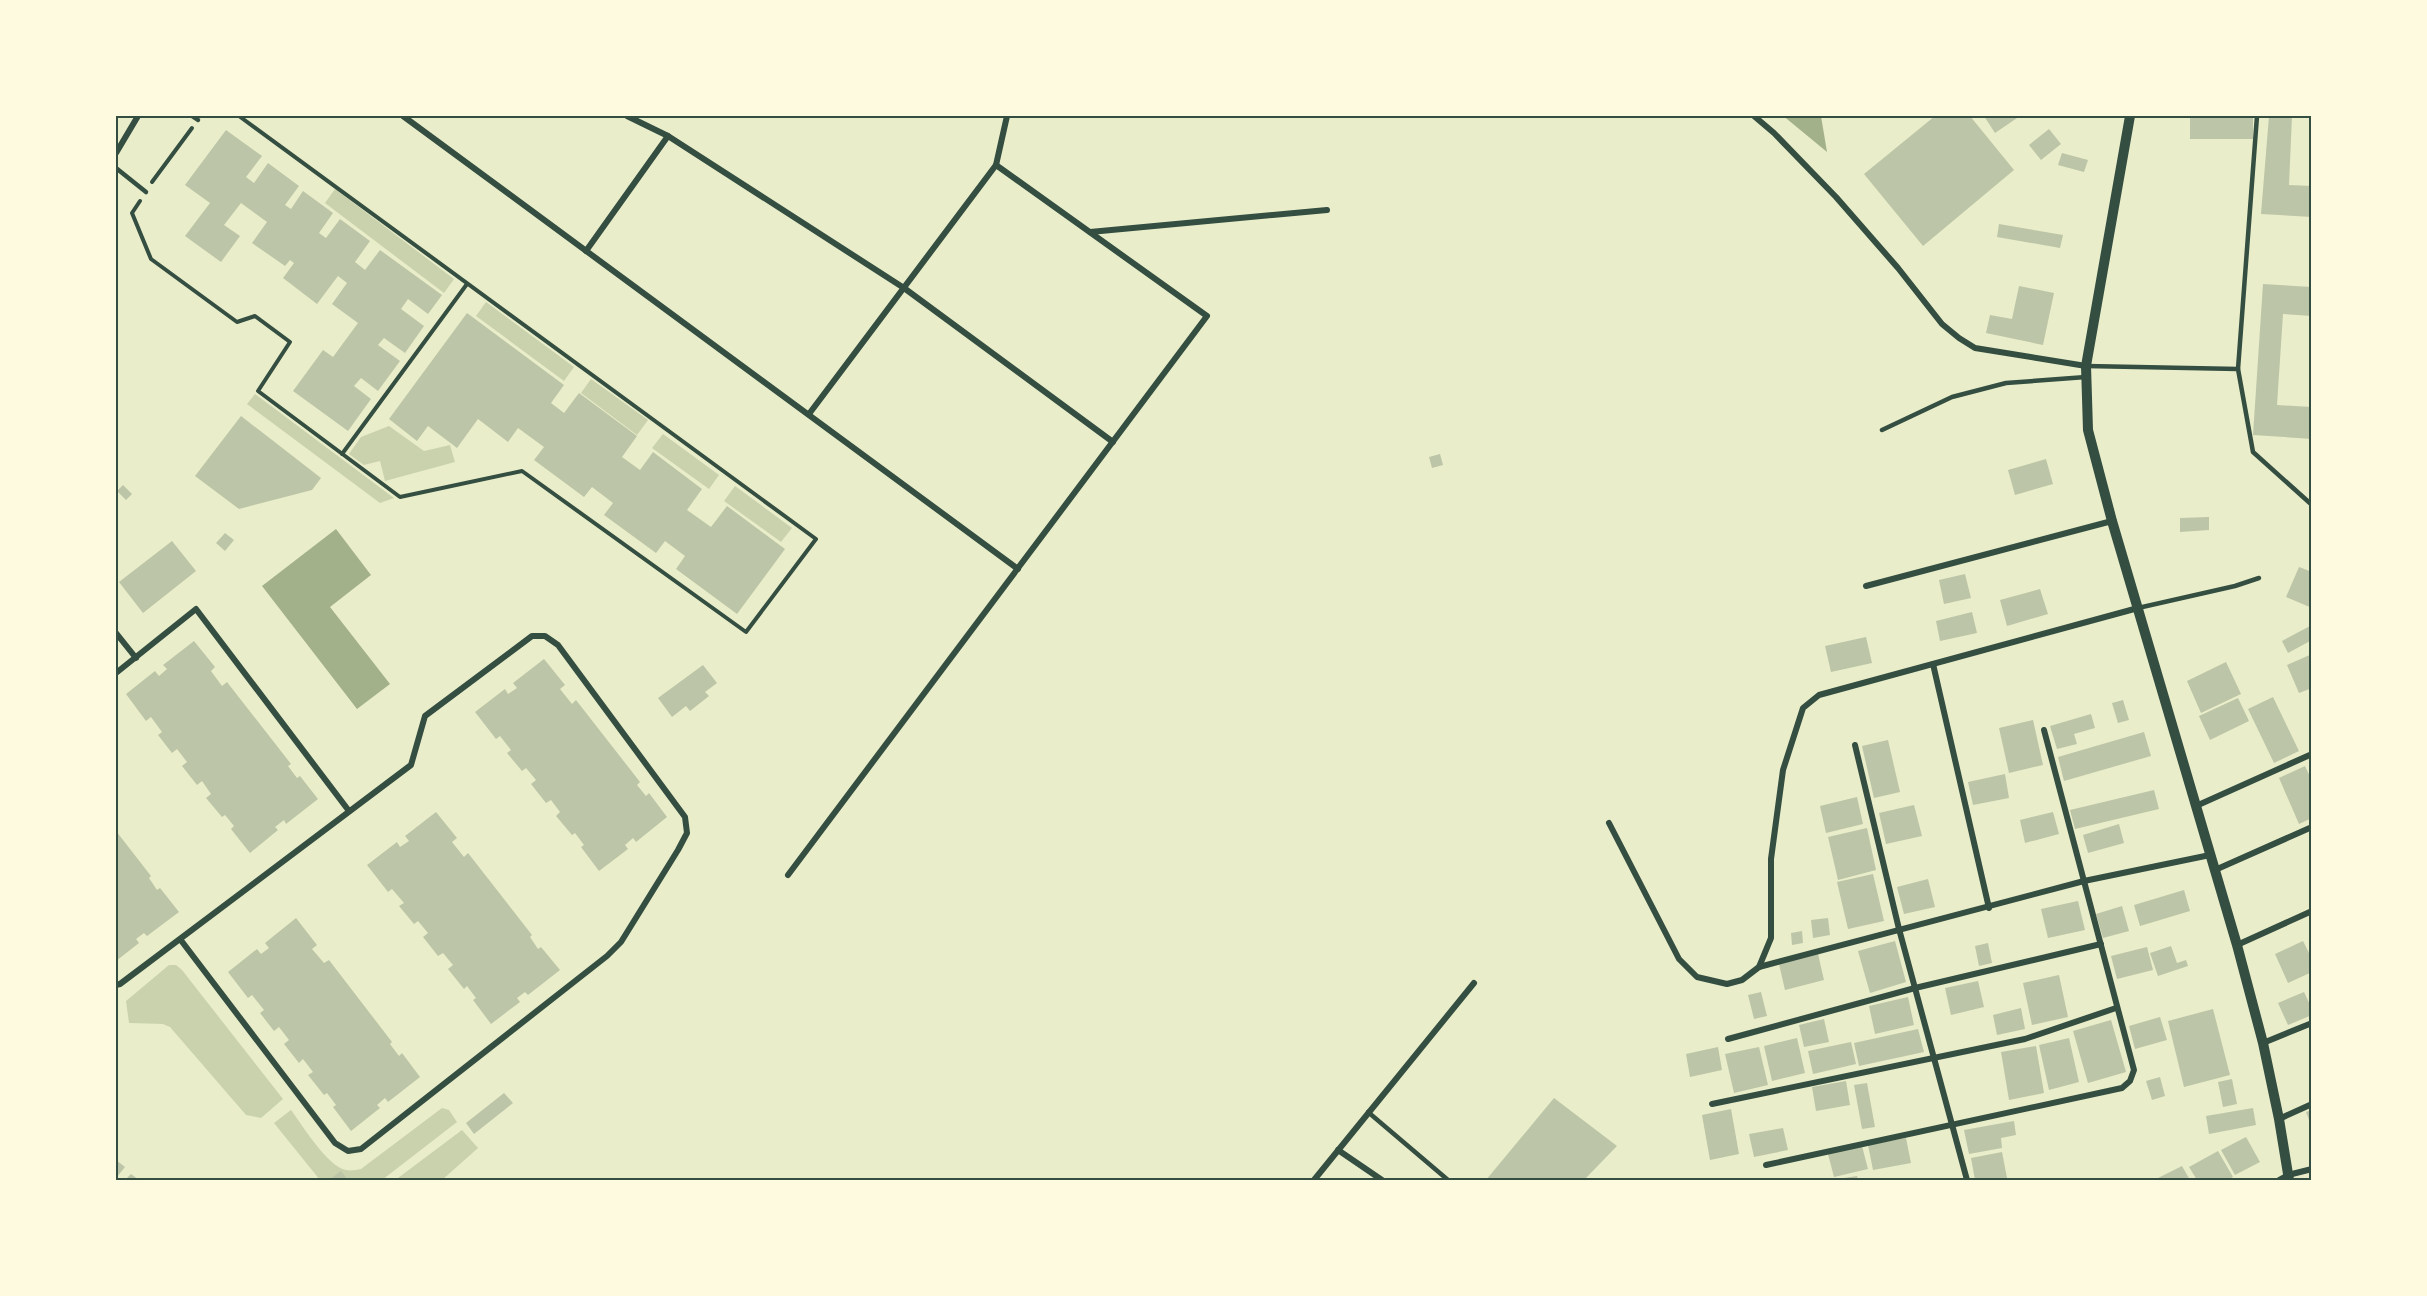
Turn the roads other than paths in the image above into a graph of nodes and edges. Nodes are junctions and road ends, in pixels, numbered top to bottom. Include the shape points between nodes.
1 (138, 116) edge
2 (192, 116) edge
3 (403, 116) edge
4 (627, 116) edge
5 (1006, 116) edge
6 (1754, 116) edge
7 (2130, 116) edge
8 (2257, 116) edge
9 (198, 120) road end
10 (668, 136) junction
11 (116, 153) edge
12 (996, 165) junction
13 (116, 168) edge
14 (146, 192) road end
15 (1327, 210) dead end
16 (1089, 232) junction
17 (586, 251) junction
18 (904, 288) junction
19 (2238, 369) junction
20 (2086, 372) junction
21 (809, 414) junction
22 (1882, 430) dead end
23 (1113, 442) junction
24 (2312, 505) edge
25 (2112, 521) junction
26 (1018, 569) junction
27 (2259, 578) dead end
28 (1866, 586) dead end
29 (2138, 608) junction
30 (116, 633) edge
31 (136, 658) junction
32 (1933, 664) junction
33 (116, 673) edge
34 (2044, 730) dead end
35 (1855, 745) dead end
36 (2312, 754) edge
37 (2196, 806) junction
38 (349, 811) junction
39 (1609, 823) dead end
40 (2312, 827) edge
41 (2210, 855) junction
42 (2214, 870) junction
43 (788, 875) dead end
44 (2084, 881) junction
45 (1989, 908) junction
46 (2312, 911) edge
47 (1899, 929) junction
48 (180, 939) junction
49 (2101, 944) junction
50 (2237, 945) junction
51 (1759, 967) junction
52 (1474, 983) dead end
53 (116, 985) edge
54 (1915, 988) junction
55 (2116, 1008) junction
56 (2312, 1023) edge
57 (1728, 1039) dead end
58 (2263, 1043) junction
59 (1934, 1057) junction
60 (1712, 1104) dead end
61 (2312, 1104) edge
62 (1368, 1112) junction
63 (2279, 1119) junction
64 (1952, 1124) junction
65 (1338, 1150) junction
66 (1766, 1166) dead end
67 (2312, 1169) edge
68 (2285, 1179) edge
69 (1314, 1180) edge
70 (1382, 1180) edge
71 (1448, 1180) edge
72 (1967, 1180) edge

1 - 11 street
2 - 9 lane
3 - 17 street
4 - 10 street
5 - 12 street
6 - 20 street via 1836,197 1942,324 1959,338 1975,348
7 - 20 street
8 - 19 lane
10 - 17 street
10 - 18 street
12 - 16 street
12 - 18 street
13 - 14 lane
15 - 16 street
16 - 23 street via 1207,316
17 - 21 street
18 - 21 street
18 - 23 street
19 - 20 lane
19 - 24 lane via 2253,452
20 - 22 lane via 2006,383 1952,397
20 - 25 street via 2088,430
21 - 26 street
23 - 26 street
25 - 28 street
25 - 29 street
26 - 43 street
27 - 29 lane
29 - 32 street
29 - 37 street
30 - 31 street
31 - 33 street
31 - 38 street via 196,609
32 - 45 street
32 - 51 street via 1819,695 1803,708 1783,770 1771,859 1771,938
34 - 44 street
35 - 47 street
36 - 37 street
37 - 41 street
38 - 48 street
38 - 48 street via 411,765 425,716 532,636 545,636 558,645 685,817 687,833 621,942 607,956 361,1149 348,1151 335,1143
39 - 51 street via 1679,958 1697,977 1727,984 1742,980
40 - 42 street
41 - 42 street
41 - 44 street
42 - 50 street
44 - 45 street
44 - 49 street
45 - 47 street
46 - 50 street
47 - 51 street
47 - 54 street
48 - 53 street
49 - 54 street
49 - 55 street
50 - 58 street
52 - 62 street
54 - 57 street
54 - 59 street
55 - 59 street via 2025,1039
55 - 64 street via 2134,1070 2122,1088
56 - 58 street
58 - 63 street
59 - 60 street
59 - 64 street
61 - 63 street
62 - 65 street
62 - 71 lane
63 - 68 street
64 - 66 street
64 - 72 street
65 - 69 street
65 - 70 street
67 - 68 street

